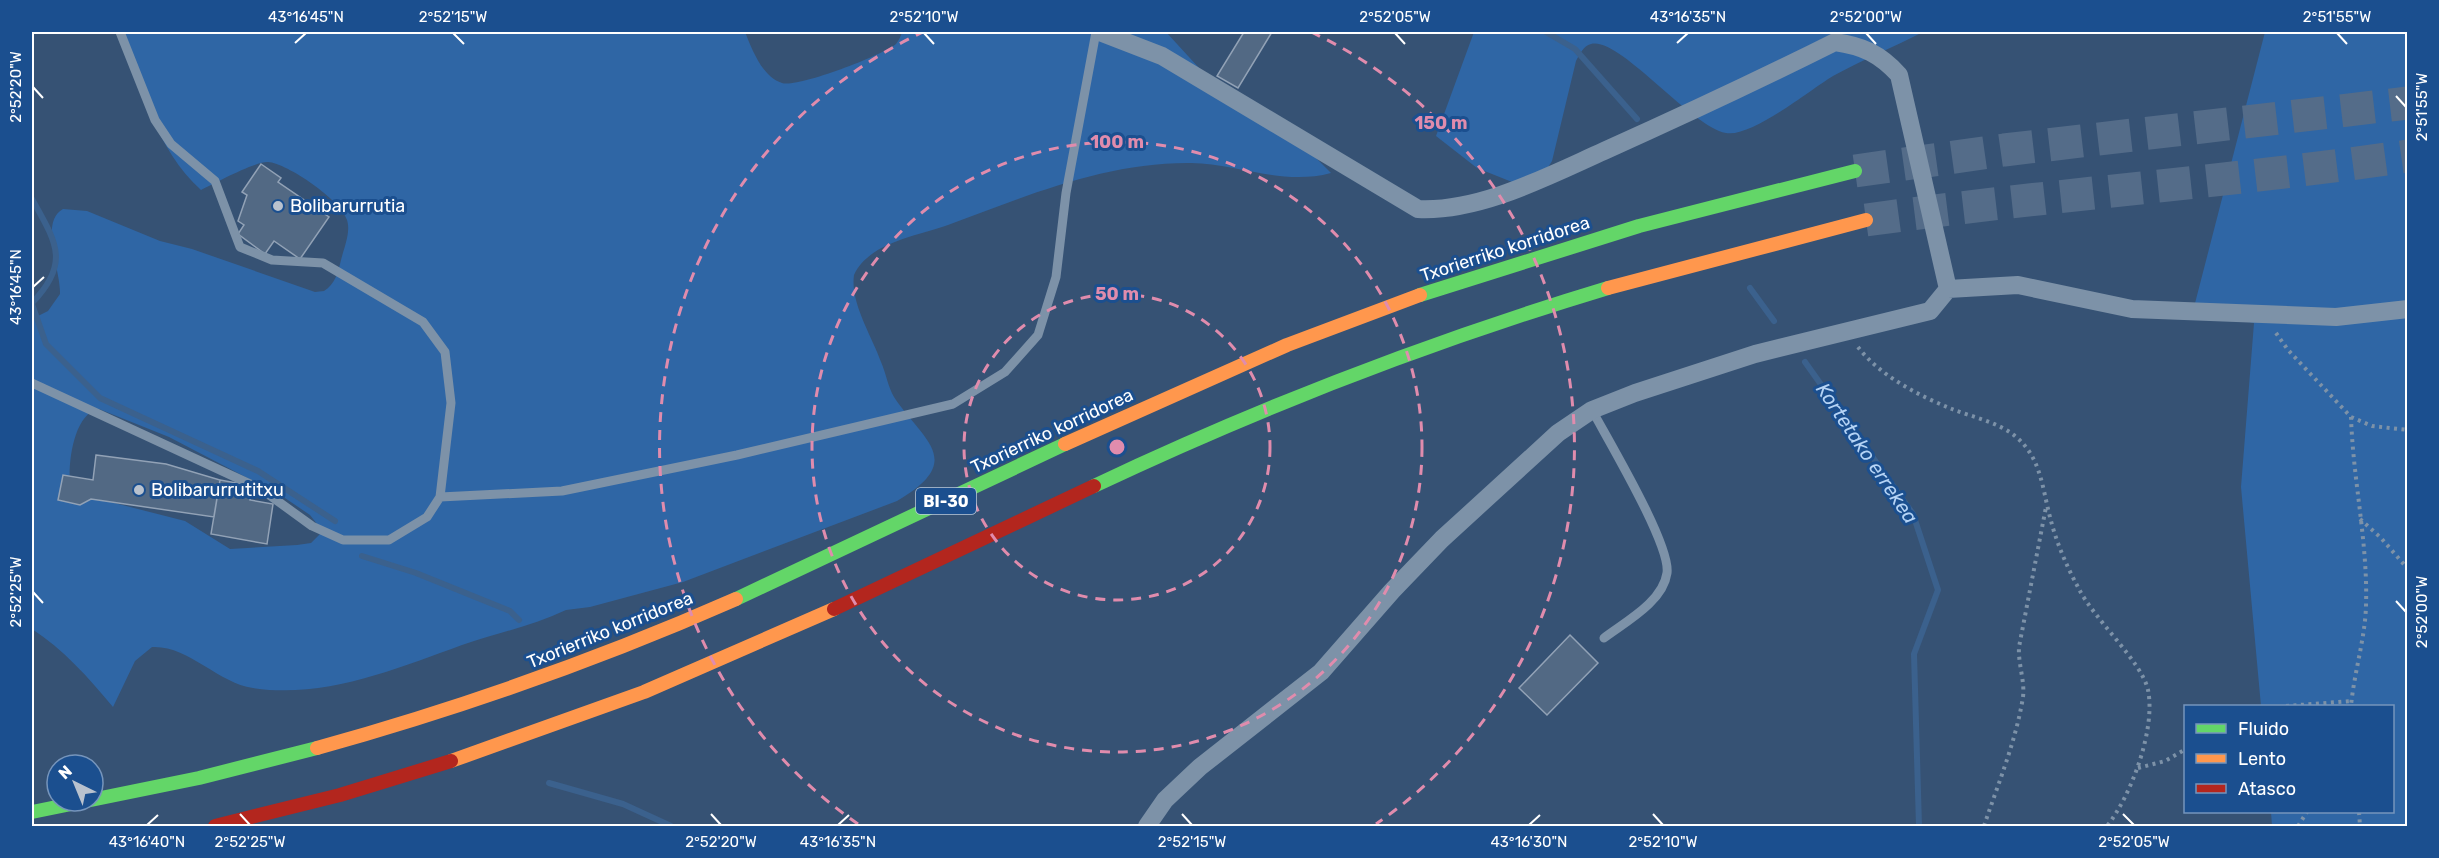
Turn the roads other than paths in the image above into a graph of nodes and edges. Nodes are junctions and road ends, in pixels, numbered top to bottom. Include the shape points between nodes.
1 (120, 32) edge
2 (1096, 32) edge
3 (1100, 32) edge
4 (1855, 171) tunnel mouth
5 (1866, 220) tunnel mouth
6 (1948, 289) junction
7 (2408, 309) edge
8 (32, 383) edge
9 (1592, 410) junction
10 (440, 497) junction
11 (1604, 638) dead end
12 (32, 812) edge
13 (215, 826) edge
14 (1147, 826) edge

1 - 10 lane via 155,120 171,144 215,181 240,246 272,260 322,263 423,322 445,352 451,403
2 - 10 lane via 1066,193 1056,277 1038,335 1005,372 953,404 737,455 562,491
3 - 6 street via 1162,56 1419,209 1443,210 1475,203 1574,164 1835,42 1861,46 1886,60 1899,75
4 - 12 highway, Txorierriko korridorea / BI-30 via 1657,220 1534,256 1370,313 1177,392 681,622 540,678 411,722 246,768
5 - 13 highway, BI-30 via 1659,272 1399,356 1187,443 701,669 558,725 426,770
6 - 7 street via 2018,285 2132,309 2336,317
6 - 9 street via 1930,311 1755,354
8 - 10 lane via 261,489 312,526 344,540 389,540 427,517
9 - 11 lane via 1649,519 1665,555 1667,573 1657,594
9 - 14 street via 1558,433 1442,539 1321,672 1200,767 1165,800

